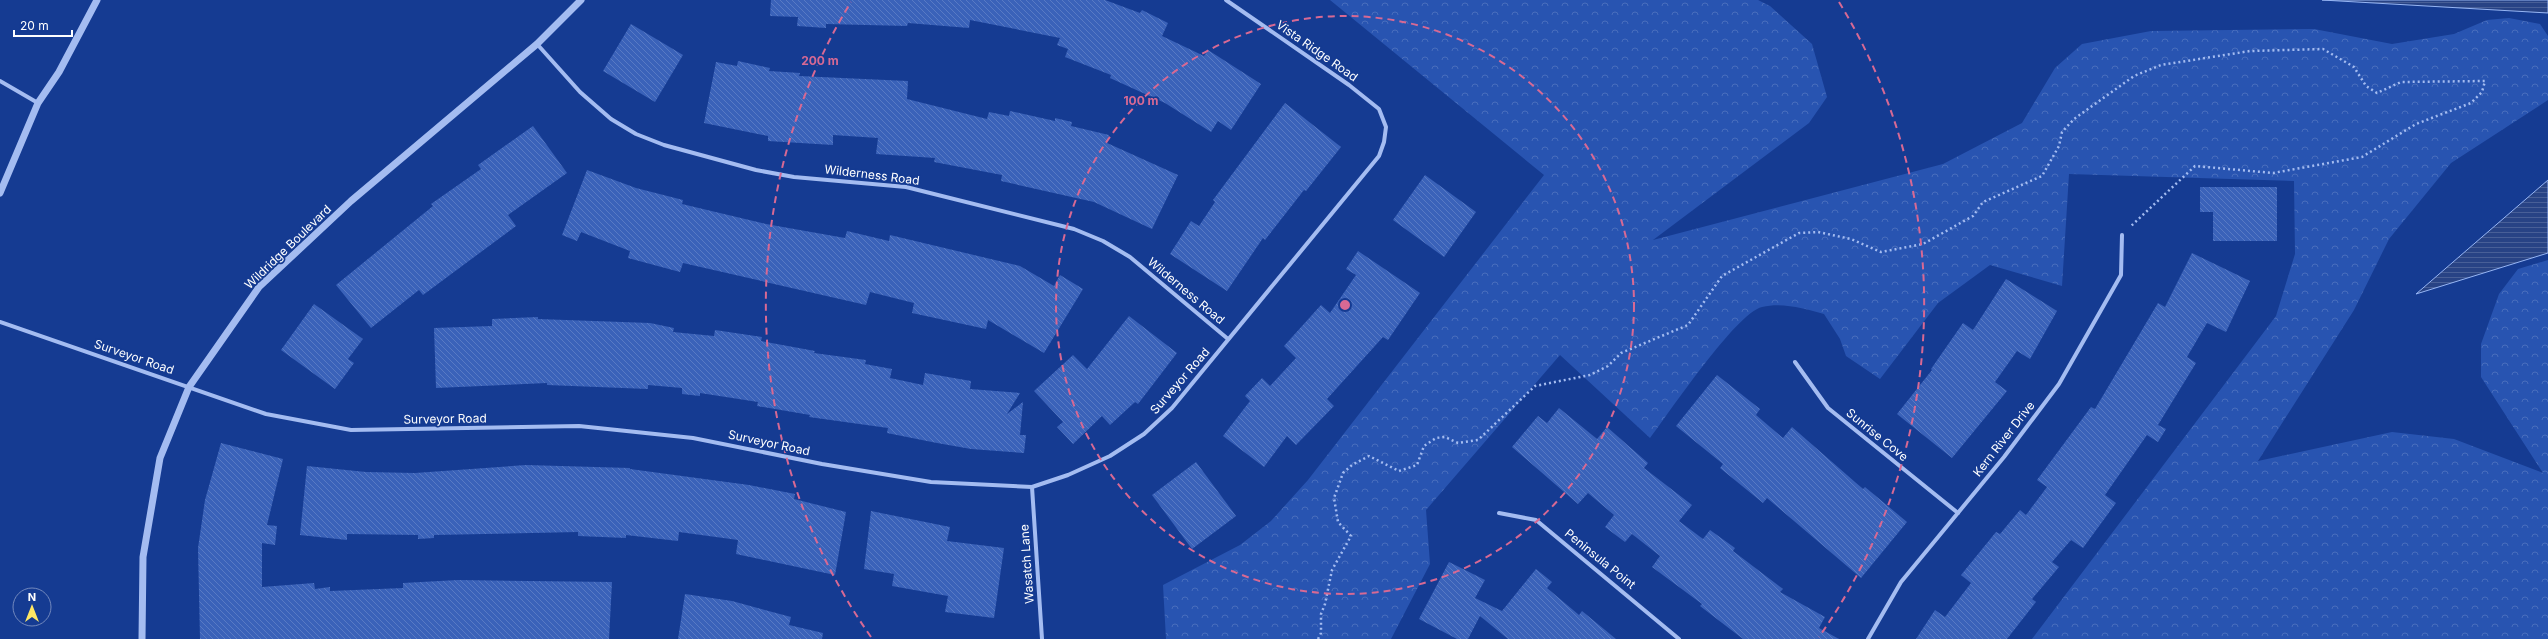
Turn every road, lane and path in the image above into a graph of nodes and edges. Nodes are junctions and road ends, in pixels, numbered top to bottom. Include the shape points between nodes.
1 (97, 0) edge
2 (581, 0) edge
3 (1226, 0) edge
4 (537, 44) junction
5 (0, 81) edge
6 (38, 104) junction
7 (1386, 127) joint
8 (0, 193) edge
9 (2122, 235) joint
10 (0, 322) edge
11 (1228, 339) junction
12 (1795, 362) dead end
13 (189, 387) junction
14 (1032, 487) junction
15 (1499, 513) dead end
16 (1958, 514) junction
17 (142, 639) edge
18 (1042, 639) edge
19 (1318, 639) edge
20 (1680, 639) edge
21 (1868, 639) edge

1 - 6 street via 59,72
2 - 4 street, Wildridge Boulevard
3 - 7 street, Vista Ridge Road via 1367,99 1378,109
4 - 11 street, Wilderness Road via 580,92 611,119 636,134 664,145 756,170 794,177 906,187 1074,229 1103,241 1130,257
4 - 13 street, Wildridge Boulevard via 351,201 258,287
5 - 6 street
6 - 8 street
7 - 11 street, Surveyor Road via 1384,142 1378,156
9 - 16 street, Kern River Drive via 2121,275 2059,384
9 - 19 path via 2195,166 2273,173 2362,157 2416,124 2471,104 2482,92 2485,81 2401,82 2377,93 2366,86 2354,67 2323,49 2250,51 2161,65 2134,76 2074,119 2062,132 2059,146 2042,176 1983,202 1973,216 1923,244 1881,252 1851,239 1818,232 1799,233 1722,276 1688,325 1621,353 1608,366 1590,375 1535,386 1478,440 1458,444 1445,437 1436,438 1424,446 1417,465 1399,471 1369,456 1352,465 1343,473 1334,498 1338,522 1351,536 1332,570 1321,614 1321,633
10 - 13 street, Surveyor Road
11 - 14 street, Surveyor Road via 1172,408 1144,434 1110,456 1068,475
12 - 16 street, Sunrise Cove via 1828,408
13 - 14 street, Surveyor Road via 266,414 351,430 579,426 693,438 822,464 931,482
13 - 17 street, Wildridge Boulevard via 160,458 143,557
14 - 18 street, Wasatch Lane
15 - 20 street, Peninsula Point via 1536,520
16 - 21 street, Kern River Drive via 1901,582

